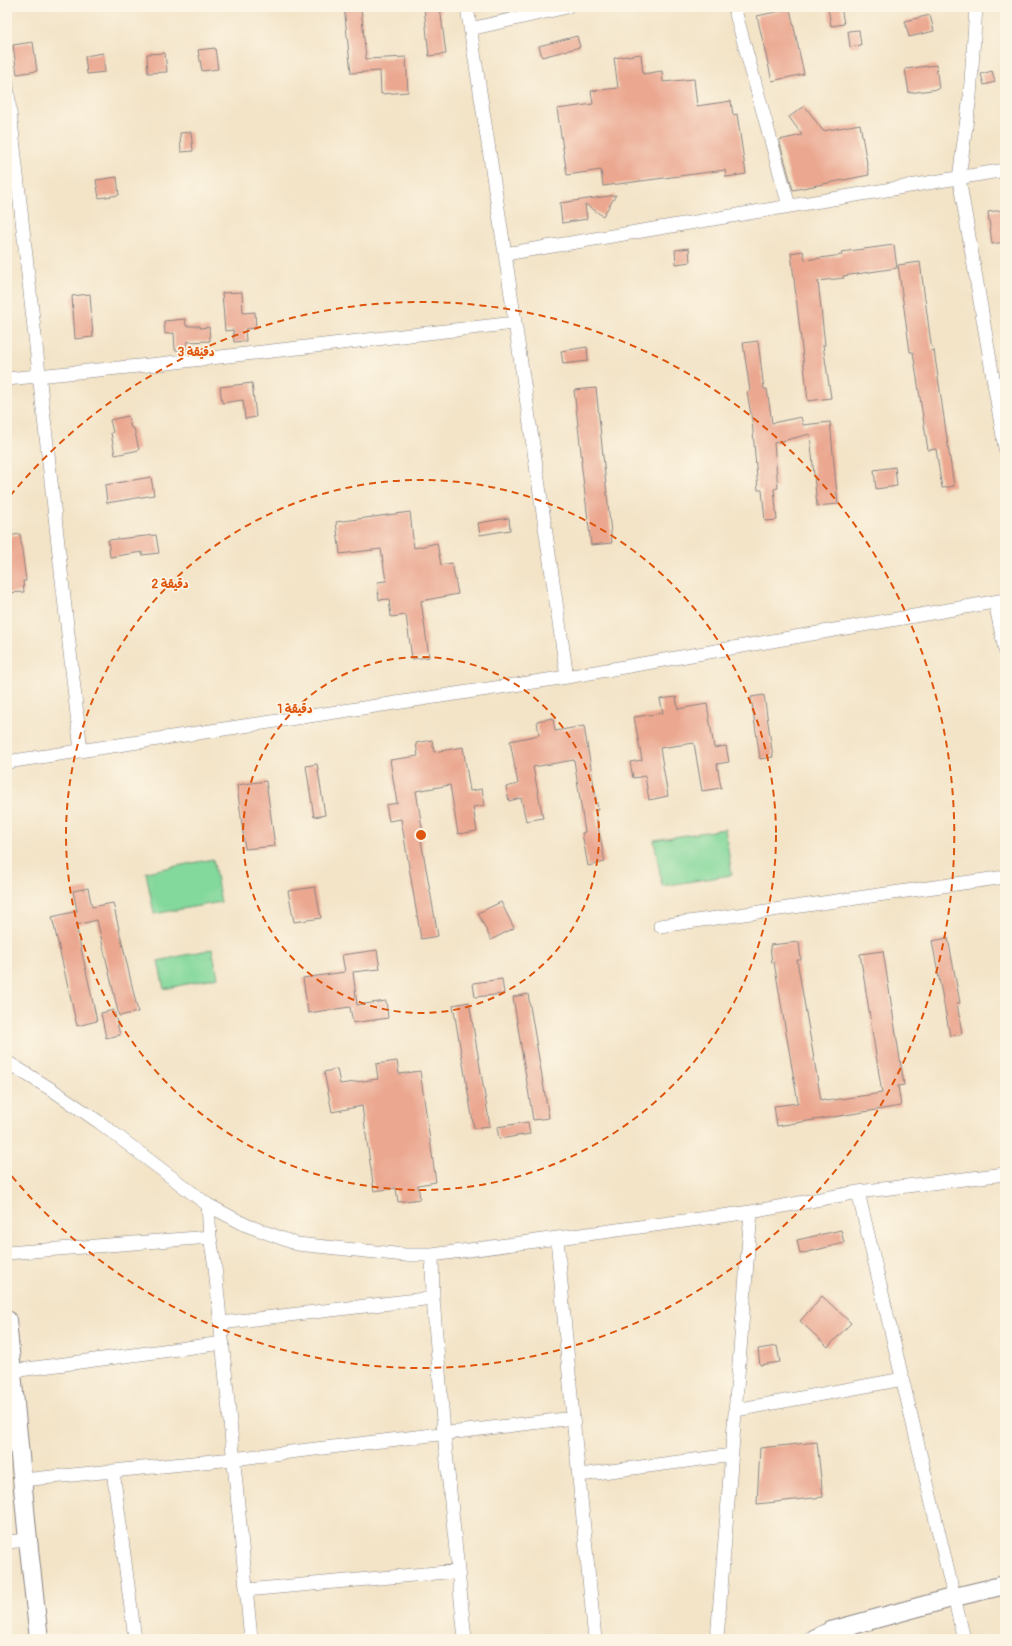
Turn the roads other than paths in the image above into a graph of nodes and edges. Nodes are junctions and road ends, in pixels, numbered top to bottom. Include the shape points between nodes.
1 (467, 7) edge
2 (567, 7) edge
3 (734, 7) edge
4 (976, 7) edge
5 (470, 29) junction
6 (7, 85) edge
7 (1005, 170) edge
8 (960, 178) junction
9 (789, 206) junction
10 (505, 254) junction
11 (515, 323) junction
12 (40, 376) junction
13 (7, 379) edge
14 (1005, 448) edge
15 (1000, 601) edge
16 (1005, 650) edge
17 (567, 677) junction
18 (81, 751) junction
19 (7, 762) edge
20 (1005, 876) edge
21 (660, 926) dead end
22 (7, 1062) edge
23 (1004, 1177) edge
24 (858, 1192) junction
25 (208, 1205) junction
26 (751, 1212) junction
27 (210, 1237) junction
28 (557, 1238) junction
29 (7, 1253) edge
30 (432, 1255) junction
31 (433, 1298) junction
32 (7, 1320) edge
33 (221, 1323) junction
34 (223, 1344) junction
35 (12, 1370) junction
36 (903, 1379) junction
37 (736, 1410) junction
38 (573, 1418) junction
39 (444, 1433) junction
40 (732, 1455) junction
41 (233, 1459) junction
42 (113, 1471) junction
43 (580, 1475) junction
44 (22, 1480) junction
45 (28, 1540) junction
46 (7, 1542) edge
47 (458, 1570) junction
48 (1005, 1585) edge
49 (246, 1590) junction
50 (954, 1597) junction
51 (39, 1639) edge
52 (135, 1639) edge
53 (251, 1639) edge
54 (465, 1639) edge
55 (595, 1639) edge
56 (717, 1639) edge
57 (814, 1639) edge
58 (964, 1639) edge

1 - 5 street
2 - 5 street
3 - 9 street
4 - 8 street via 970,96
5 - 10 street
6 - 12 street
7 - 8 street
8 - 9 street
8 - 14 street
9 - 10 street
10 - 11 street
11 - 12 street
11 - 17 street
12 - 13 street
12 - 18 street
15 - 16 street
15 - 17 street
17 - 18 street
18 - 19 street
20 - 21 street
22 - 25 street via 99,1122
23 - 24 street
24 - 26 street
24 - 36 street
25 - 27 street
25 - 30 street via 246,1225 297,1244 405,1255
26 - 28 street
26 - 37 street
27 - 29 street
27 - 33 street
28 - 30 street
28 - 38 street
30 - 31 street
31 - 33 street
31 - 39 street
32 - 35 street
33 - 34 street
34 - 35 street
34 - 41 street
35 - 44 street
36 - 37 street
36 - 50 street
37 - 40 street
38 - 39 street
38 - 43 street
39 - 41 street
39 - 47 street
40 - 43 street
40 - 56 street
41 - 42 street
41 - 49 street
42 - 44 street
42 - 52 street
43 - 55 street
44 - 45 street
45 - 46 street
45 - 51 street
47 - 49 street
47 - 54 street
48 - 50 street
49 - 53 street
50 - 57 street via 831,1631
50 - 58 street

